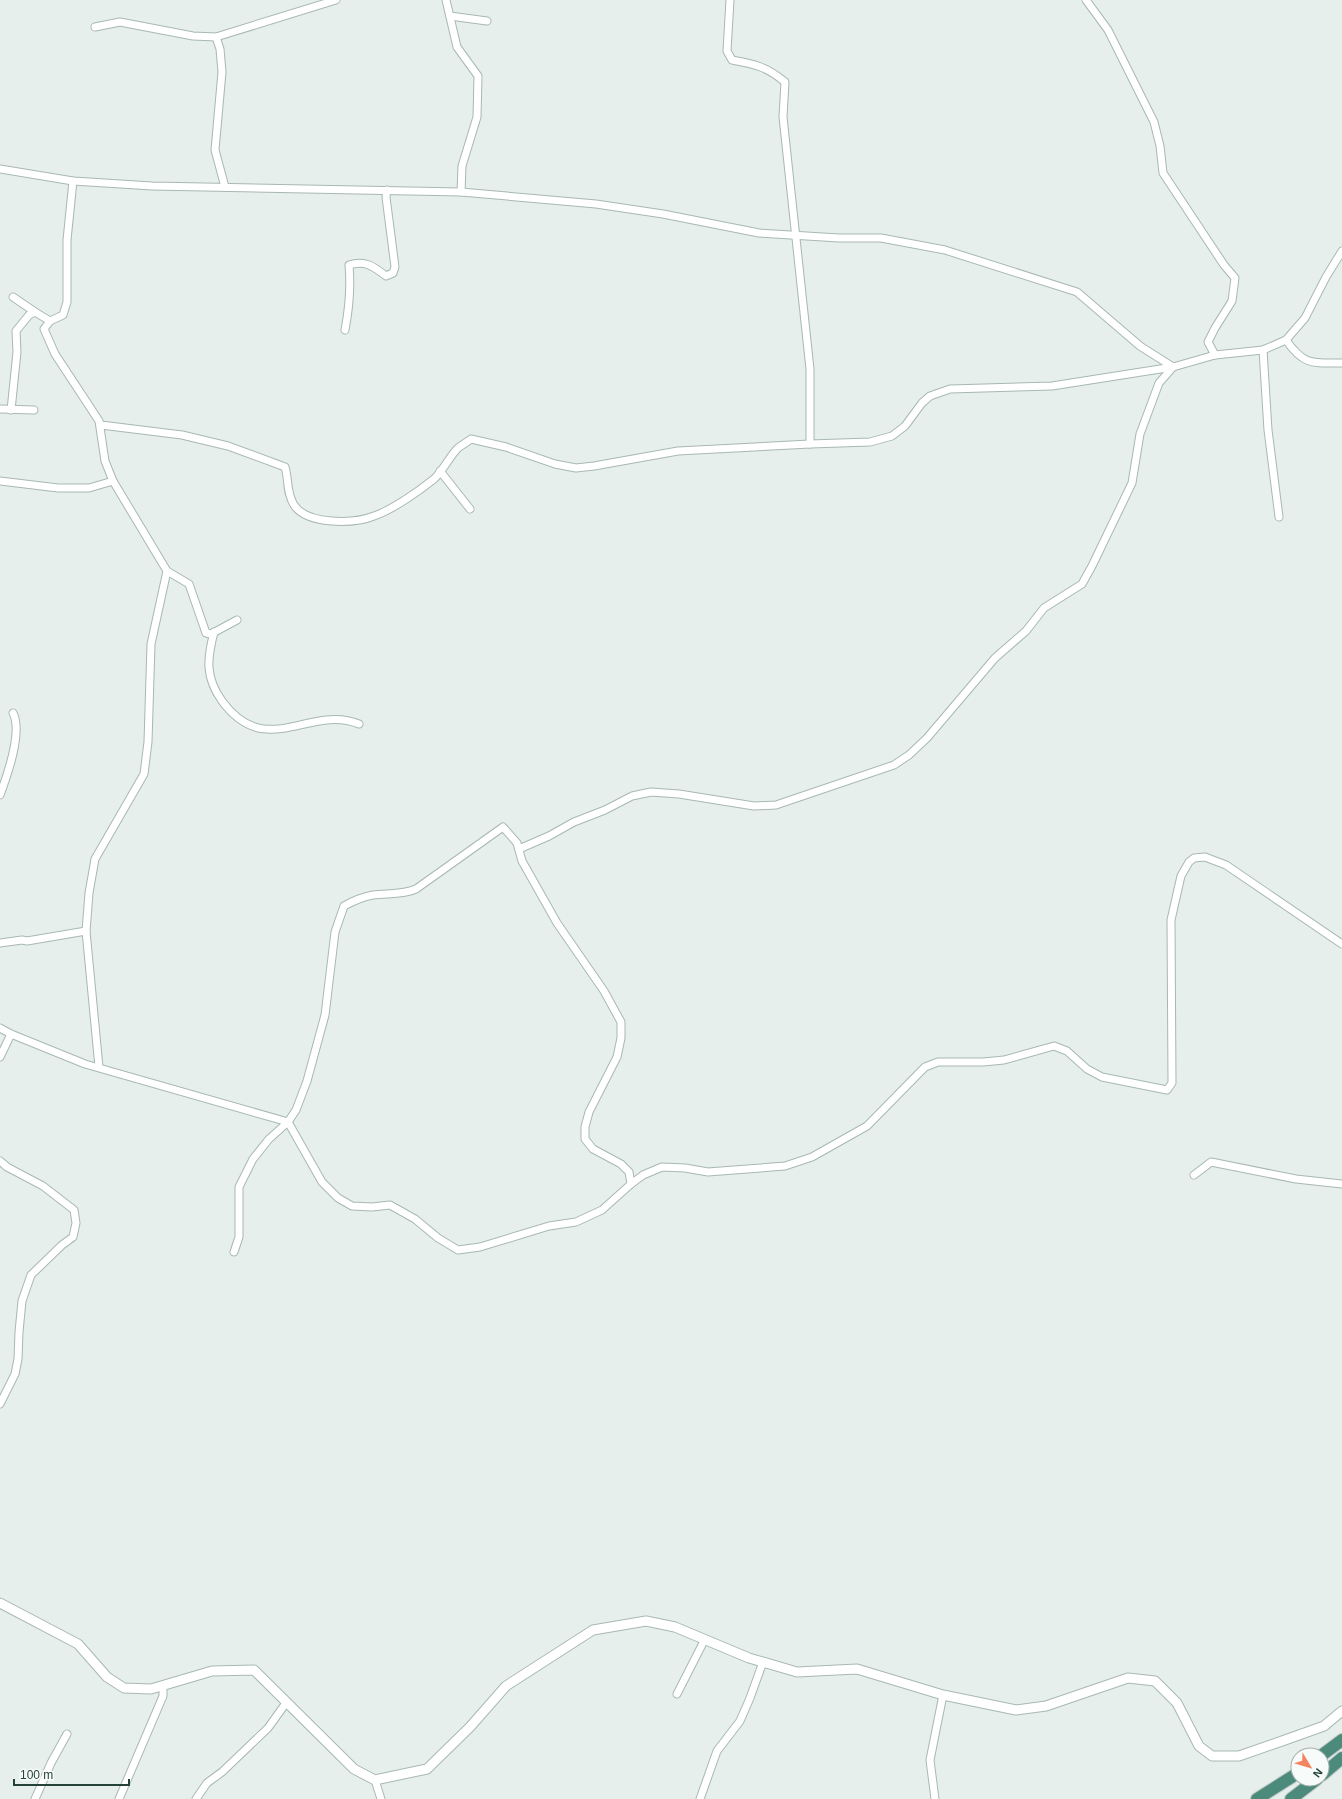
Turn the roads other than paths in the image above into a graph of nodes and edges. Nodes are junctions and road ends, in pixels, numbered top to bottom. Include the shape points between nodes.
1 (336, 0) edge
2 (446, 0) edge
3 (730, 0) edge
4 (1086, 0) edge
5 (450, 16) junction
6 (487, 21) dead end
7 (95, 27) dead end
8 (216, 37) junction
9 (0, 169) edge
10 (73, 180) junction
11 (225, 187) junction
12 (387, 190) junction
13 (461, 192) junction
14 (795, 236) junction
15 (1342, 251) edge
16 (13, 297) dead end
17 (35, 312) junction
18 (50, 321) junction
19 (345, 330) dead end
20 (1286, 340) junction
21 (1263, 350) junction
22 (1215, 355) junction
23 (1342, 363) edge
24 (1173, 367) junction
25 (0, 410) edge
26 (12, 410) junction
27 (34, 410) dead end
28 (101, 426) junction
29 (810, 444) junction
30 (440, 471) junction
31 (113, 481) junction
32 (0, 482) edge
33 (470, 509) dead end
34 (1279, 518) dead end
35 (167, 571) junction
36 (237, 620) dead end
37 (214, 632) junction
38 (13, 713) dead end
39 (360, 724) dead end
40 (0, 795) edge
41 (519, 849) junction
42 (86, 931) junction
43 (0, 943) edge
44 (1342, 944) edge
45 (0, 1028) edge
46 (11, 1034) junction
47 (0, 1057) edge
48 (99, 1068) junction
49 (288, 1122) junction
50 (0, 1161) edge
51 (1194, 1176) dead end
52 (631, 1184) junction
53 (1342, 1184) edge
54 (234, 1252) dead end
55 (0, 1404) edge
56 (0, 1603) edge
57 (705, 1639) junction
58 (762, 1662) junction
59 (164, 1686) junction
60 (677, 1694) dead end
61 (943, 1694) junction
62 (286, 1703) junction
63 (1342, 1711) edge
64 (67, 1734) dead end
65 (1342, 1740) edge
66 (1330, 1749) edge
67 (1342, 1758) edge
68 (1330, 1768) edge
69 (1290, 1778) edge
70 (374, 1780) junction
71 (1307, 1787) edge
72 (35, 1799) edge
73 (119, 1799) edge
74 (196, 1799) edge
75 (381, 1799) edge
76 (700, 1799) edge
77 (935, 1799) edge
78 (1257, 1799) edge
79 (1291, 1799) edge

1 - 8 street
2 - 5 street
3 - 14 street via 727,51 732,60 772,71 785,82 783,117
4 - 22 street via 1108,30 1154,122 1163,173 1235,278 1232,301 1208,342
5 - 6 street
5 - 13 street via 457,47 478,76 477,117 462,166
7 - 8 street via 120,22 193,36
8 - 11 street via 222,72 215,150
9 - 10 street
10 - 11 street via 152,186
10 - 18 street via 68,240 67,302 63,315
11 - 12 street
12 - 13 street
12 - 19 street via 395,267 393,273 386,276 366,263 349,265 350,297
13 - 14 street via 596,204 759,233
14 - 24 street via 882,238 945,250 1077,292 1140,346
14 - 29 street via 810,369
15 - 20 street via 1305,318
16 - 17 street
17 - 18 street
17 - 26 street via 29,315 16,331 17,352
18 - 28 street via 44,329 55,354
20 - 21 street
20 - 23 street via 1296,354 1311,363
21 - 22 street
21 - 34 street via 1268,430
22 - 24 street
24 - 29 street via 1052,386 950,389 930,396 905,426 892,436 870,442
24 - 41 street via 1159,383 1143,427 1132,483 1082,584 1044,608 1026,631 995,658 927,738 909,755 894,765 776,805 754,806 651,792 632,796
25 - 26 street
26 - 27 street
28 - 30 street via 182,435 228,446 285,467 288,490 295,506 308,517 321,520 348,521 374,516 410,496 435,478
28 - 31 street via 105,461
29 - 30 street via 678,451 576,468 555,464 506,447 471,440 459,447
30 - 33 street
31 - 32 street via 89,488 58,488
31 - 35 street
35 - 37 street via 189,584 206,633
35 - 42 street via 151,644 148,742 144,774 95,859
36 - 37 street
37 - 39 street via 208,658 209,674 218,694 232,714 244,722 266,730 290,728 322,720 351,721
38 - 40 street via 16,719 15,742
41 - 49 street via 503,827 416,888 407,892 356,899 344,906 335,932 325,1014 307,1082 296,1110
41 - 52 street via 522,861 557,924 604,991 621,1022 617,1057 589,1112 585,1140 593,1149 621,1164 629,1172
42 - 43 street
42 - 48 street
44 - 52 street via 1226,865 1205,857 1194,858 1181,876 1171,920 1172,1083 1167,1090 1102,1077 1087,1069 1067,1051 1054,1046 1004,1060 938,1062 925,1067 867,1126 812,1157 785,1166 708,1172 662,1167
45 - 46 street
46 - 47 street
46 - 48 street
48 - 49 street
49 - 52 street via 322,1182 338,1198 352,1206 390,1205 415,1219 458,1250 480,1248 550,1226 576,1222 602,1210
49 - 54 street via 269,1139 253,1159 240,1186 239,1237
50 - 55 street via 7,1168 43,1186 74,1210 76,1223 73,1237 31,1275 22,1301 15,1374
51 - 53 street via 1211,1162 1296,1179
56 - 59 street via 78,1644 107,1677 124,1688 151,1689
57 - 58 street
57 - 60 street
57 - 70 street via 675,1627 646,1621 593,1630 506,1686 470,1727 427,1769
58 - 61 street via 798,1672 858,1669
58 - 76 street via 740,1721 717,1751
59 - 62 street via 212,1672 254,1670
59 - 73 street via 163,1696
61 - 63 street via 1016,1710 1046,1706 1128,1678 1155,1681 1177,1703 1199,1746 1212,1756 1239,1756 1324,1726
61 - 77 street via 930,1760
62 - 70 street via 354,1769
62 - 74 street via 268,1728 207,1783
64 - 72 street
65 - 66 highway
67 - 68 highway
69 - 78 highway
70 - 75 street
71 - 79 highway

